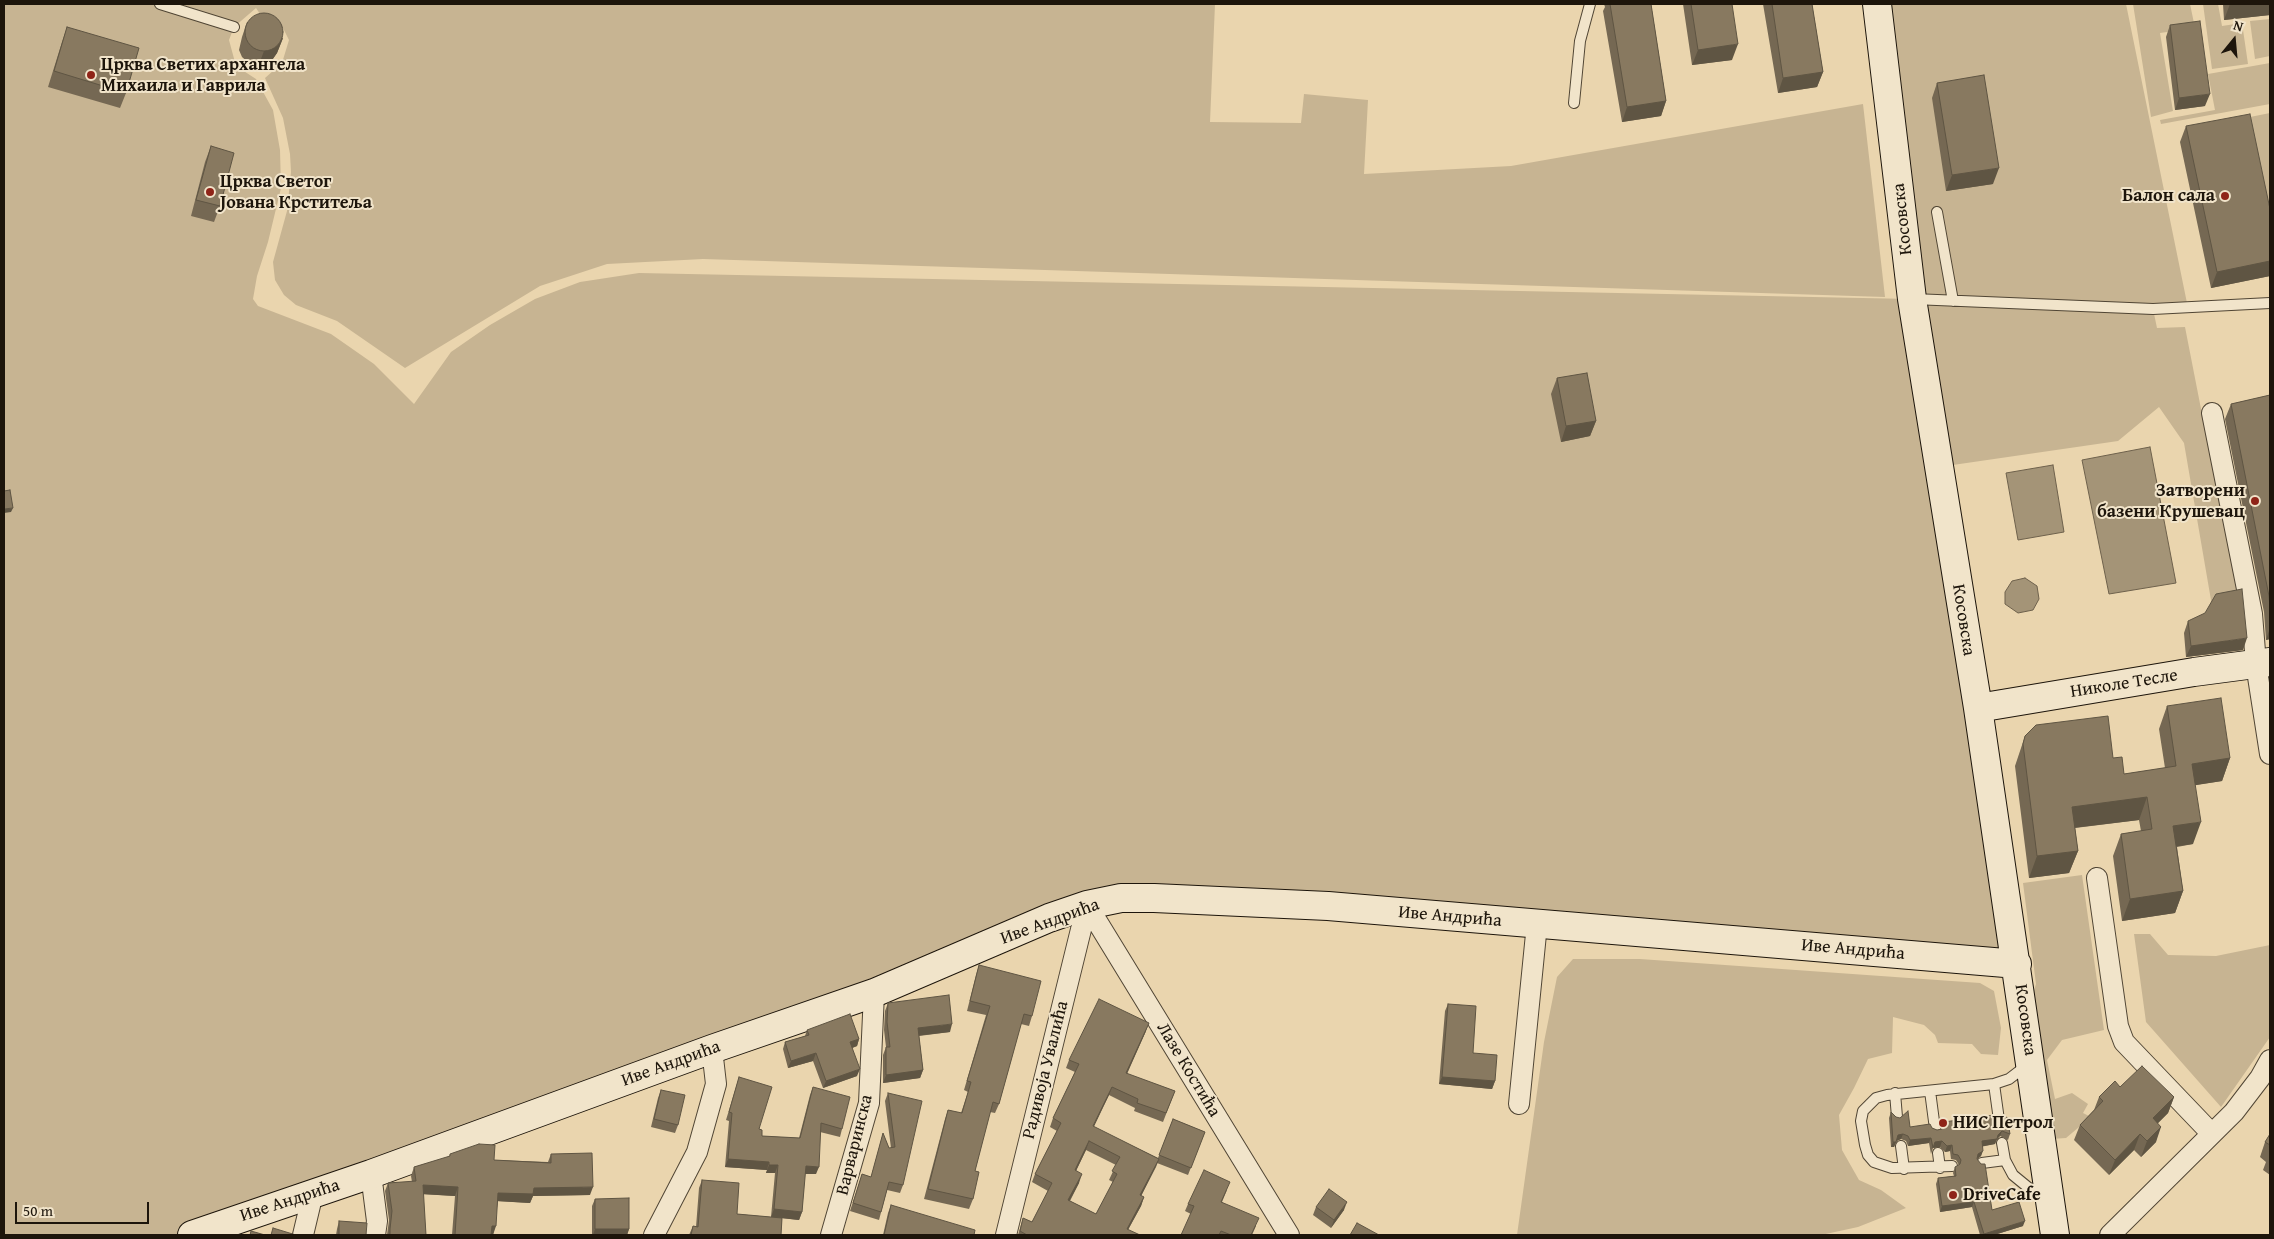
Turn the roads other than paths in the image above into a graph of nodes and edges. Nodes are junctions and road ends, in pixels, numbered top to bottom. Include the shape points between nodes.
1 (160, 4) edge
2 (1590, 4) edge
3 (1877, 4) edge
4 (234, 27) dead end
5 (1574, 103) dead end
6 (1937, 212) dead end
7 (1912, 299) junction
8 (1953, 301) junction
9 (2270, 303) edge
10 (2212, 413) dead end
11 (2263, 663) edge
12 (1978, 708) junction
13 (2270, 754) edge
14 (2098, 878) dead end
15 (1087, 905) junction
16 (1537, 924) junction
17 (2016, 964) junction
18 (874, 994) junction
19 (712, 1049) junction
20 (2270, 1060) edge
21 (2031, 1062) junction
22 (1994, 1084) junction
23 (1930, 1091) junction
24 (1895, 1094) junction
25 (1519, 1104) dead end
26 (1898, 1117) edge
27 (1999, 1120) edge
28 (1935, 1129) edge
29 (2211, 1134) junction
30 (2002, 1143) dead end
31 (1901, 1146) dead end
32 (1938, 1153) dead end
33 (2005, 1160) junction
34 (1982, 1163) edge
35 (1952, 1166) dead end
36 (1940, 1168) junction
37 (1904, 1169) junction
38 (371, 1174) junction
39 (314, 1193) junction
40 (2052, 1207) junction
41 (220, 1230) edge
42 (192, 1235) edge
43 (303, 1235) edge
44 (376, 1235) edge
45 (654, 1235) edge
46 (830, 1235) edge
47 (1006, 1235) edge
48 (1289, 1235) edge
49 (2055, 1235) edge
50 (2110, 1235) edge

1 - 4 lane
2 - 5 lane via 1580,41
3 - 7 street, Косовска
6 - 8 lane
7 - 8 lane
7 - 12 street, Косовска
8 - 9 lane via 2153,309
10 - 11 street
11 - 12 street, Николе Тесле
11 - 13 street
12 - 17 street, Косовска
14 - 29 street via 2118,1026 2124,1042
15 - 16 street, Иве Андрића via 1121,898 1154,898 1328,906
15 - 18 street, Иве Андрића via 1049,918
15 - 47 street, Радивоја Увалића
15 - 48 street, Лазе Костића
16 - 17 street, Иве Андрића
16 - 25 street
17 - 21 street, Косовска
18 - 19 street, Иве Андрића
18 - 46 street, Варваринска via 869,1102
19 - 38 street, Иве Андрића
19 - 45 street via 716,1084 697,1152
20 - 29 street via 2234,1112
21 - 22 lane via 2014,1076
21 - 40 street, Косовска
22 - 23 lane
22 - 27 lane
23 - 24 lane
23 - 28 lane
24 - 26 lane
24 - 37 lane via 1876,1098 1868,1104 1863,1111 1862,1134 1868,1156 1874,1162
29 - 50 street
30 - 33 lane
31 - 37 lane
32 - 36 lane
33 - 34 lane
33 - 40 lane via 2013,1175
35 - 36 lane
36 - 37 lane
38 - 39 street, Иве Андрића
38 - 44 street
39 - 41 street, Иве Андрића
39 - 43 street
40 - 49 street, Косовска
41 - 42 street, Иве Андрића

